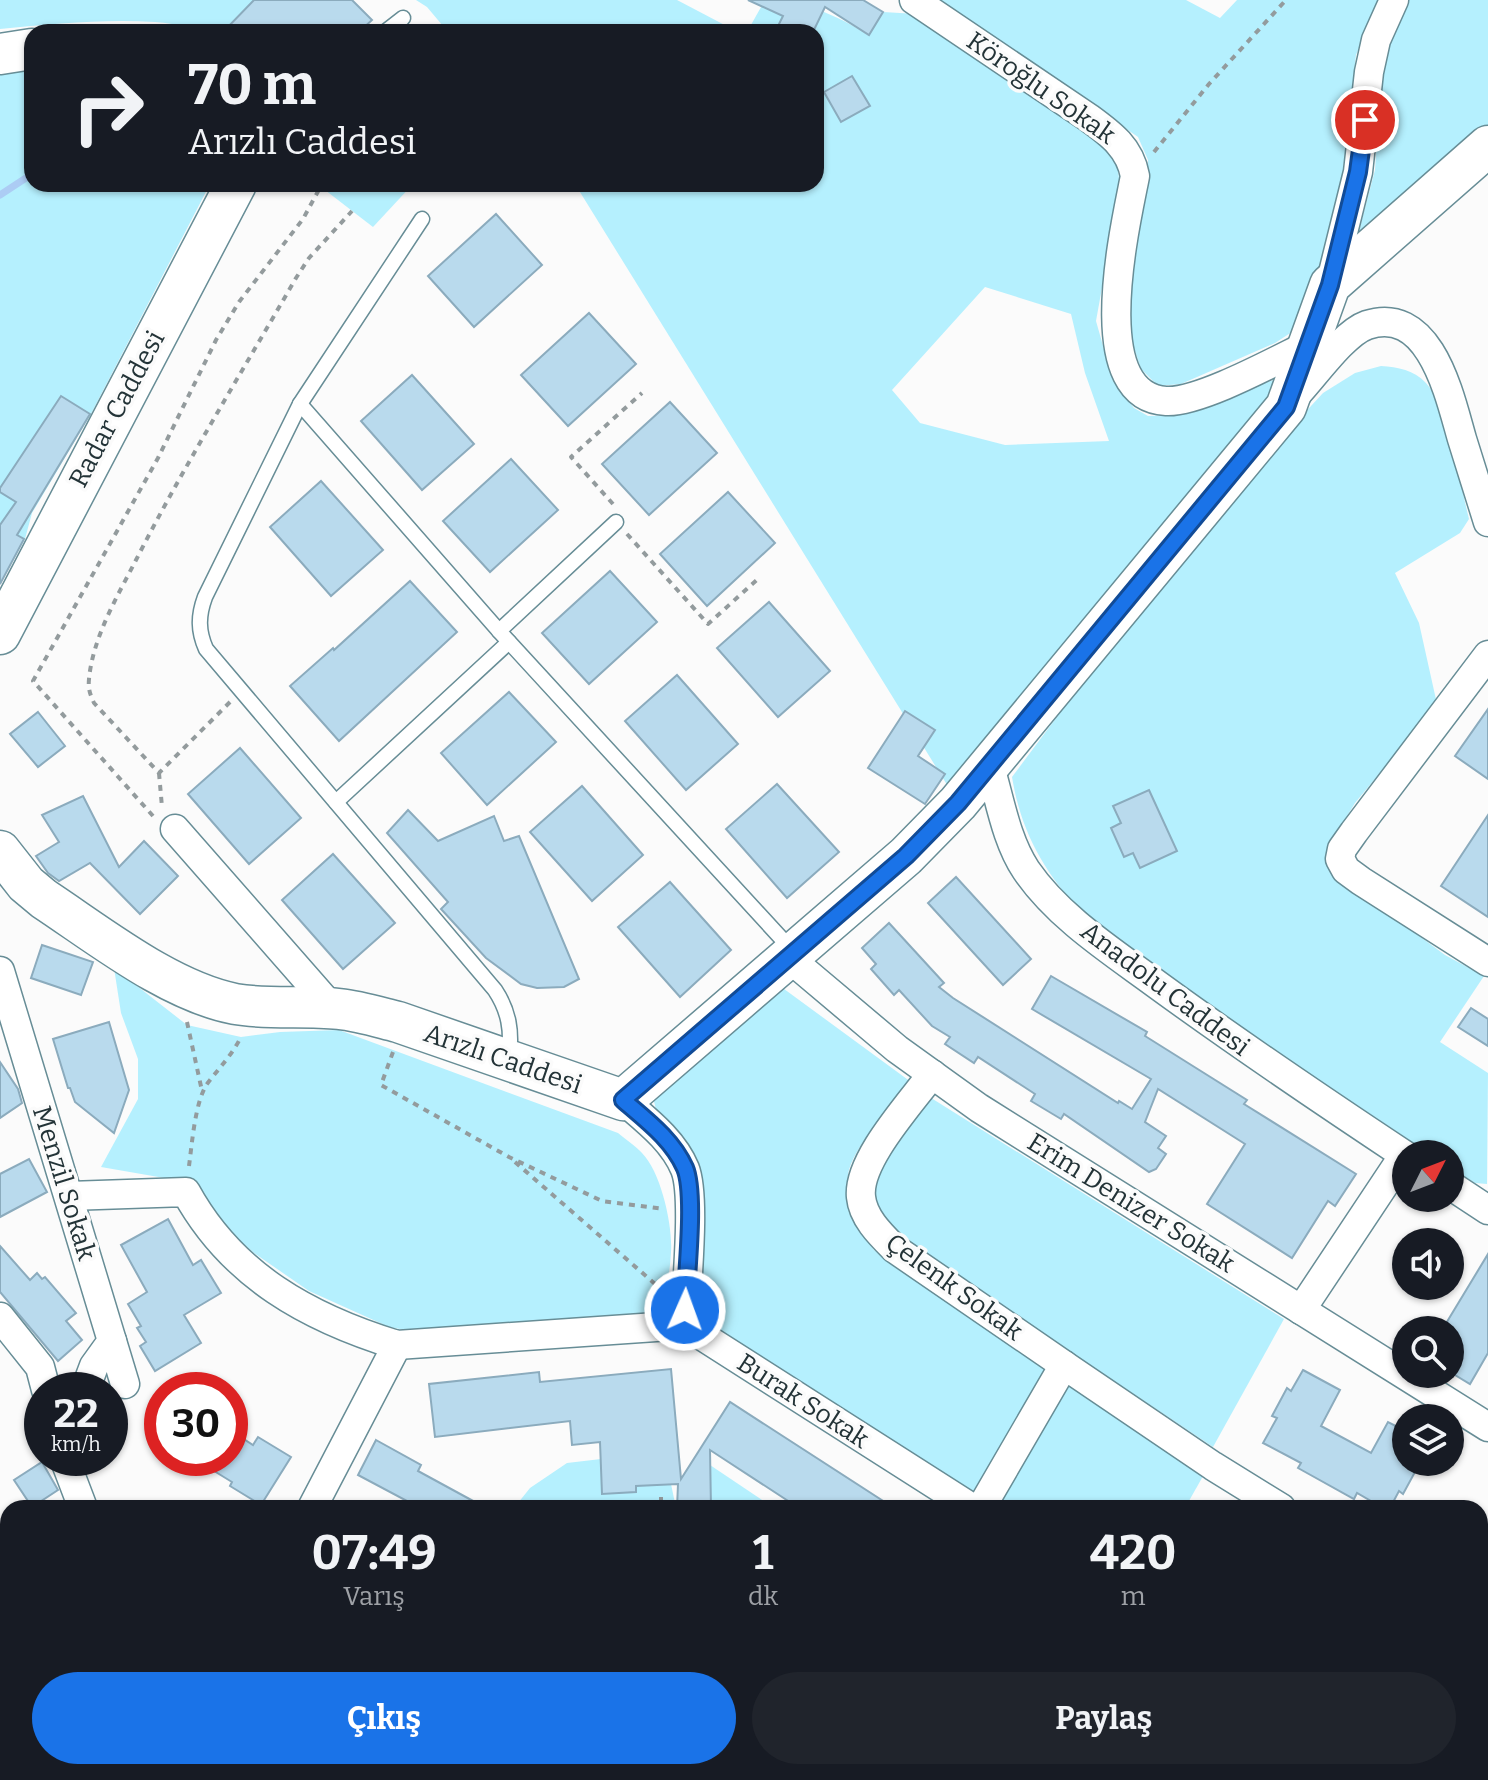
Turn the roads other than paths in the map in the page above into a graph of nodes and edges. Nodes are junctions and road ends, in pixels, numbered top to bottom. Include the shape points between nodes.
1 (914, 0) edge
2 (1394, 0) edge
3 (403, 18) dead end
4 (395, 24) edge
5 (24, 50) edge
6 (0, 54) edge
7 (1488, 146) edge
8 (239, 192) edge
9 (422, 219) dead end
10 (1330, 285) junction
11 (1308, 345) junction
12 (300, 404) junction
13 (1286, 407) junction
14 (616, 522) road end
15 (1488, 522) edge
16 (0, 634) edge
17 (504, 636) junction
18 (1488, 655) edge
19 (990, 767) junction
20 (336, 802) junction
21 (168, 826) road end
22 (0, 851) edge
23 (792, 956) junction
24 (1488, 962) edge
25 (0, 971) edge
26 (332, 1008) junction
27 (10, 1045) edge
28 (508, 1061) junction
29 (932, 1074) junction
30 (623, 1100) junction
31 (1392, 1146) edge
32 (1392, 1174) edge
33 (1464, 1194) edge
34 (69, 1196) junction
35 (1488, 1210) edge
36 (1301, 1310) junction
37 (0, 1317) edge
38 (685, 1318) junction
39 (112, 1341) junction
40 (397, 1345) junction
41 (1064, 1365) junction
42 (41, 1372) edge
43 (92, 1372) edge
44 (121, 1372) edge
45 (1488, 1427) edge
46 (71, 1476) edge
47 (78, 1476) edge
48 (80, 1500) edge
49 (82, 1500) edge
50 (316, 1500) edge
51 (960, 1500) edge
52 (986, 1500) edge
53 (1268, 1500) edge

1 - 11 street, Köroğlu Sokak via 1109,132 1126,150 1135,176 1115,307 1117,339 1124,368 1147,397 1167,402 1190,398
2 - 10 street via 1376,40 1358,172
3 - 4 lane
5 - 6 street
7 - 10 street
8 - 16 street, Radar Caddesi
9 - 12 lane
10 - 11 street
11 - 13 street
12 - 17 lane
12 - 20 lane via 205,597 199,628 206,649
13 - 15 street via 1350,335 1365,325 1401,325 1427,346 1441,370
13 - 19 street
14 - 17 lane
17 - 20 lane
17 - 23 lane
18 - 24 street via 1354,832 1340,859 1361,881
19 - 23 street via 906,856
19 - 31 street, Anadolu Caddesi via 1025,869 1054,904 1259,1059
20 - 28 lane via 505,1005 511,1039
21 - 26 street
22 - 26 street, Arızlı Caddesi via 44,899 183,987 237,1004
23 - 29 street, Erim Denizer Sokak
23 - 30 street
25 - 27 street, Menzil Sokak
26 - 28 street, Arızlı Caddesi via 403,1024
27 - 34 street, Menzil Sokak
28 - 30 street, Arızlı Caddesi
29 - 36 street, Erim Denizer Sokak
29 - 41 street, Çelenk Sokak via 871,1157 861,1178 861,1200 874,1228 895,1249
30 - 38 street via 660,1133 687,1172
32 - 36 street
33 - 35 street
34 - 39 street, Menzil Sokak
34 - 40 street via 186,1192 224,1248 252,1272 315,1312
36 - 45 street, Erim Denizer Sokak
37 - 42 street
38 - 40 street
38 - 51 street, Burak Sokak
39 - 43 street
39 - 44 street, Menzil Sokak
40 - 50 street
41 - 52 street
41 - 53 street, Çelenk Sokak
46 - 48 street
47 - 49 street

